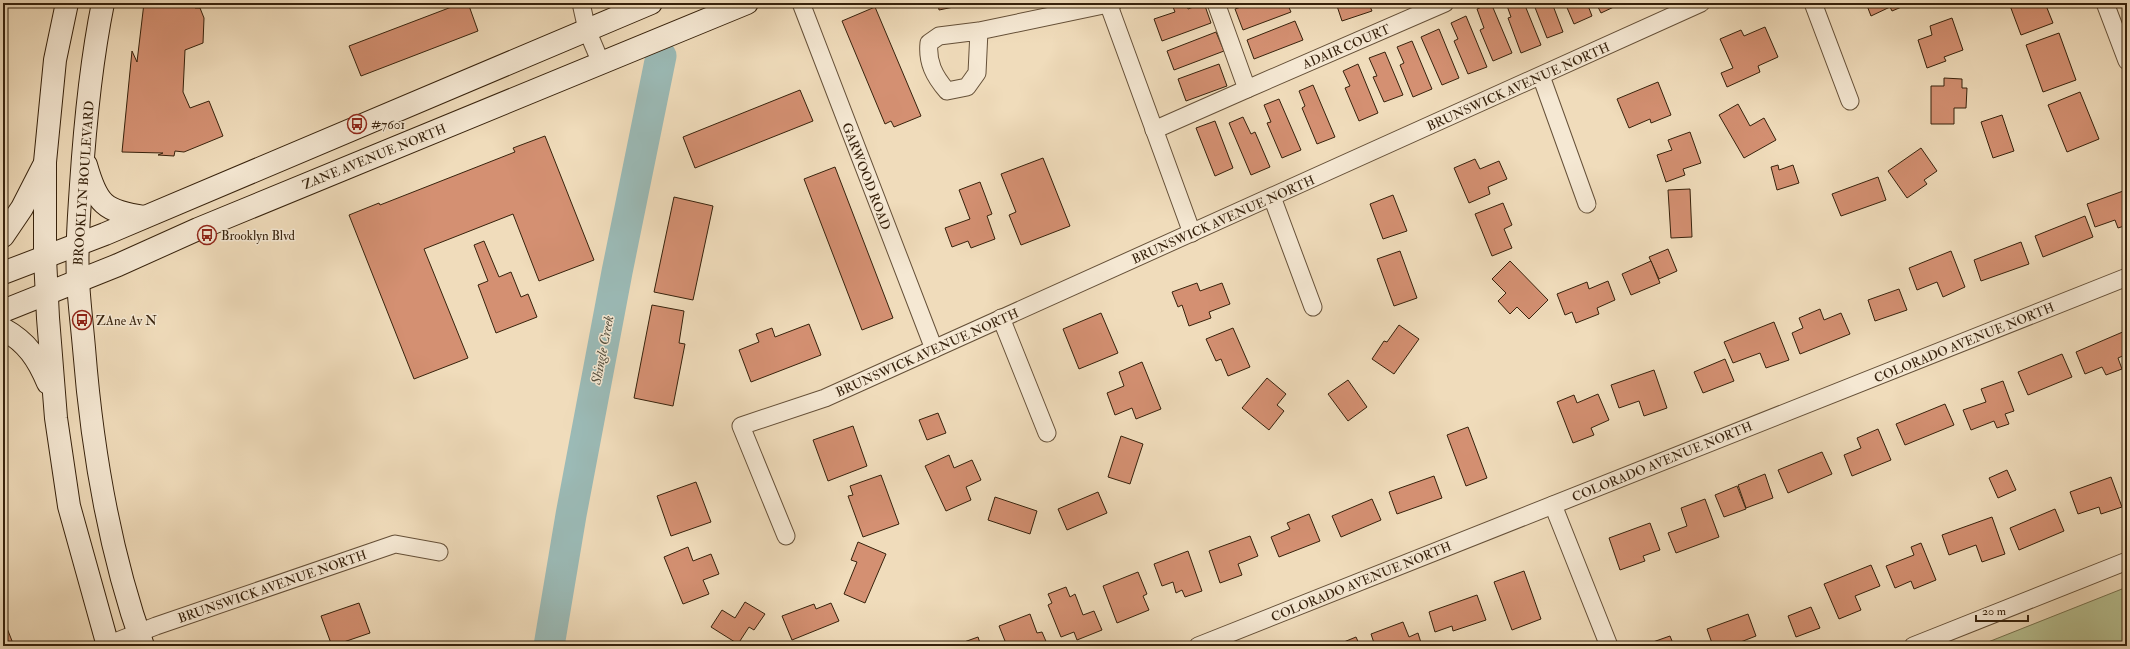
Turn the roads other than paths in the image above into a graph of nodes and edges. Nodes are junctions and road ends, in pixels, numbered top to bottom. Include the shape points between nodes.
1 (67, 3) edge
2 (103, 3) edge
3 (581, 3) edge
4 (747, 3) edge
5 (801, 3) edge
6 (1216, 3) edge
7 (1445, 3) edge
8 (1701, 3) edge
9 (1813, 3) edge
10 (2104, 3) edge
11 (650, 4) edge
12 (1110, 4) edge
13 (1682, 7) edge
14 (1417, 9) edge
15 (587, 30) junction
16 (979, 31) dead end
17 (2127, 61) edge
18 (601, 63) junction
19 (1541, 76) junction
20 (1247, 89) junction
21 (1850, 101) dead end
22 (1154, 130) junction
23 (83, 154) junction
24 (45, 162) junction
25 (1272, 198) junction
26 (1587, 204) dead end
27 (144, 217) junction
28 (1192, 233) junction
29 (3, 236) edge
30 (77, 245) junction
31 (45, 258) junction
32 (3, 273) edge
33 (2127, 277) edge
34 (78, 281) junction
35 (47, 293) junction
36 (1313, 307) dead end
37 (3, 311) edge
38 (1001, 318) junction
39 (3, 329) edge
40 (934, 349) junction
41 (54, 396) junction
42 (1047, 433) dead end
43 (1553, 504) junction
44 (786, 536) dead end
45 (440, 552) dead end
46 (2127, 561) edge
47 (141, 639) edge
48 (108, 646) edge
49 (1198, 646) edge
50 (1608, 646) edge
51 (1913, 646) edge

1 - 24 main road via 56,60
2 - 23 main road, BROOKLYN BOULEVARD
3 - 15 street
4 - 18 main road, ZANE AVENUE NORTH
5 - 40 street, GARWOOD ROAD
6 - 20 street
7 - 14 street, ADAIR COURT
8 - 13 street, BRUNSWICK AVENUE NORTH
9 - 21 street
10 - 17 street
11 - 15 main road
12 - 16 street
12 - 22 street
13 - 19 street, BRUNSWICK AVENUE NORTH
14 - 20 street, ADAIR COURT
15 - 18 street
15 - 27 main road
18 - 34 main road, ZANE AVENUE NORTH
19 - 25 street, BRUNSWICK AVENUE NORTH
19 - 26 street
20 - 22 street, ADAIR COURT
22 - 28 street
23 - 27 main road via 92,187 105,206 119,213
23 - 30 main road, BROOKLYN BOULEVARD
24 - 29 main road via 22,208
24 - 31 main road
25 - 28 street, BRUNSWICK AVENUE NORTH
25 - 36 street
27 - 30 main road
28 - 38 street, BRUNSWICK AVENUE NORTH
30 - 31 main road
30 - 34 main road, BROOKLYN BOULEVARD
31 - 32 main road
31 - 35 main road
33 - 43 street, COLORADO AVENUE NORTH
34 - 35 main road, ZANE AVENUE NORTH
34 - 47 main road, BROOKLYN BOULEVARD via 94,449 116,554
35 - 37 main road, ZANE AVENUE NORTH
35 - 41 main road
38 - 40 street, BRUNSWICK AVENUE NORTH
38 - 42 street
39 - 41 main road via 16,336 38,359
40 - 44 street, BRUNSWICK AVENUE NORTH via 825,398 741,426
41 - 48 main road via 69,506
43 - 49 street, COLORADO AVENUE NORTH
43 - 50 street
45 - 47 street, BRUNSWICK AVENUE NORTH via 395,544
46 - 51 street
47 - 48 street, BRUNSWICK AVENUE NORTH

